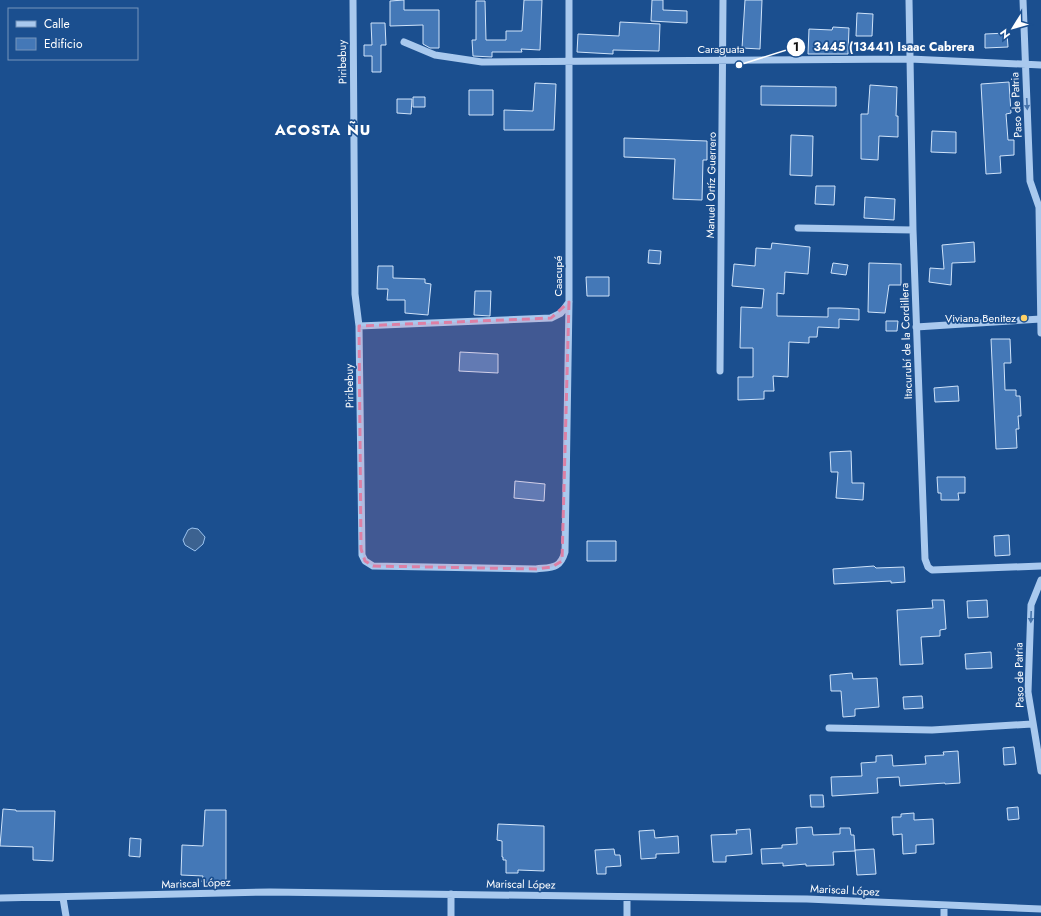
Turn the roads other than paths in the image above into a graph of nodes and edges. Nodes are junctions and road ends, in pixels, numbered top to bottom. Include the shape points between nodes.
1 (353, 0) edge
2 (569, 0) edge
3 (723, 0) edge
4 (909, 0) edge
5 (1023, 0) edge
6 (404, 42) dead end
7 (910, 59) junction
8 (570, 60) junction
9 (724, 60) junction
10 (1025, 65) junction
11 (1041, 65) edge
12 (1040, 205) edge
13 (798, 228) dead end
14 (913, 230) junction
15 (569, 302) junction
16 (1041, 319) edge
17 (359, 326) junction
18 (916, 327) junction
19 (1041, 333) edge
20 (720, 371) dead end
21 (564, 552) joint
22 (1041, 566) edge
23 (1041, 580) edge
24 (1032, 724) junction
25 (829, 728) dead end
26 (1041, 771) edge
27 (451, 894) junction
28 (627, 897) junction
29 (0, 898) edge
30 (63, 898) junction
31 (944, 906) junction
32 (1041, 909) edge
33 (66, 916) edge
34 (451, 916) edge
35 (627, 916) edge
36 (944, 916) edge

1 - 17 street, Piribebuy via 355,294
2 - 8 street, Caacupé
3 - 9 street, Manuel Ortíz Guerrero
4 - 7 street, Itacurubí de la Cordillera
5 - 10 street, Paso de Patria
6 - 8 street, Caraguata via 436,55 482,62
7 - 9 street, Caraguata
7 - 10 street, Caraguata
7 - 14 street, Itacurubí de la Cordillera
8 - 9 street, Caraguata
8 - 15 street, Caacupé
9 - 20 street, Manuel Ortíz Guerrero
10 - 11 street, Caraguata
10 -> 12 street, Paso de Patria via 1030,181
12 - 16 street, Paso de Patria
13 - 14 street
14 - 18 street, Itacurubí de la Cordillera
15 - 17 street via 561,313 551,318
15 - 21 street, Caacupé
16 - 18 street
16 - 19 street, Paso de Patria
17 - 21 street, Piribebuy via 361,549 365,561 373,566 536,568 557,565 562,561
18 - 22 street, Itacurubí de la Cordillera via 925,559 928,567 938,570
23 -> 24 street, Paso de Patria via 1031,605 1028,692
24 - 25 street via 932,730
24 - 26 street, Paso de Patria
27 - 28 street, Mariscal López
27 - 30 street, Mariscal López via 270,892
27 - 34 street
28 - 31 street, Mariscal López via 807,899
28 - 35 street
29 - 30 street, Mariscal López
30 - 33 street
31 - 32 street, Mariscal López
31 - 36 street

